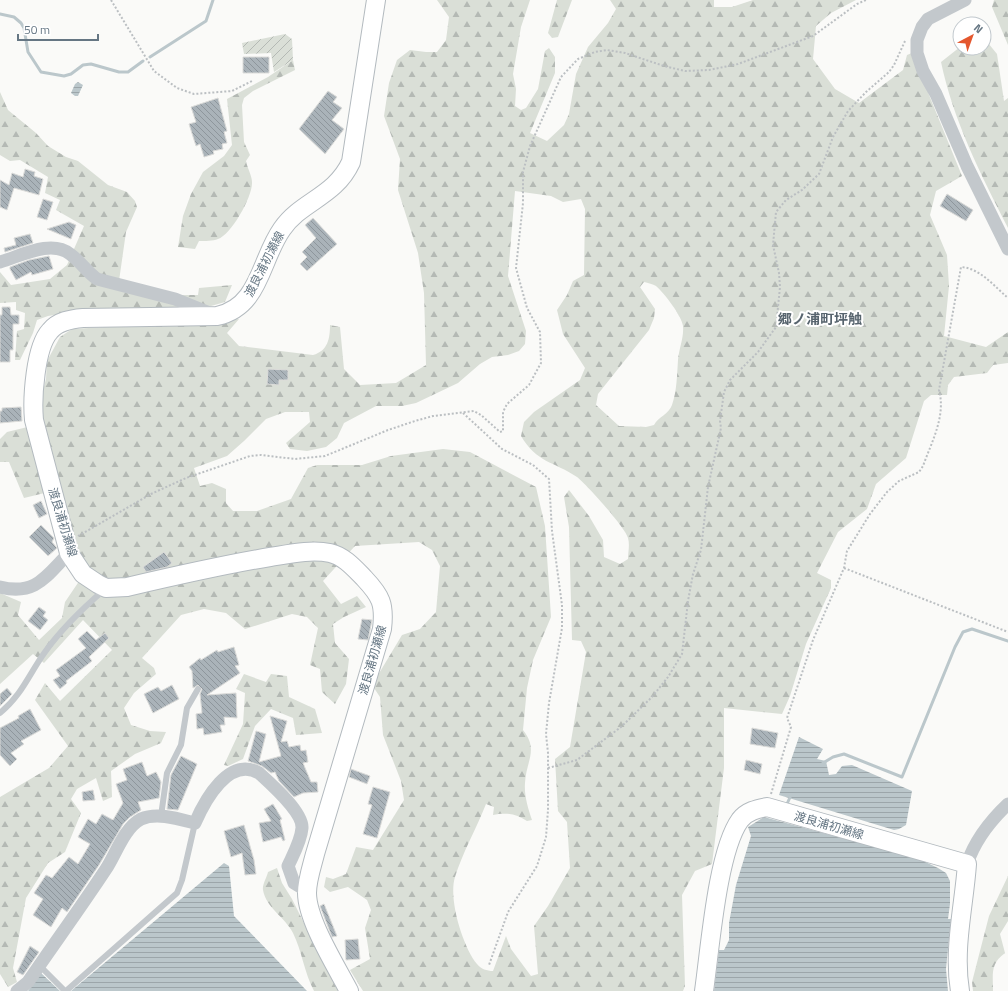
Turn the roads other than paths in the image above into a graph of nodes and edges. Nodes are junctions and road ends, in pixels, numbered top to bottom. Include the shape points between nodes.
1 (376, 0) edge
2 (965, 0) edge
3 (1008, 249) edge
4 (0, 262) edge
5 (217, 316) junction
6 (68, 548) junction
7 (0, 587) edge
8 (106, 588) junction
9 (198, 689) dead end
10 (0, 713) edge
11 (1008, 804) edge
12 (161, 816) junction
13 (195, 824) junction
14 (967, 864) junction
15 (307, 891) junction
16 (39, 965) junction
17 (17, 991) edge
18 (65, 991) edge
19 (349, 991) edge
20 (704, 991) edge
21 (960, 991) edge

1 - 5 main road, 渡良浦初瀬線 via 355,145 346,173 334,188 294,216 282,228 248,297 239,308
2 - 3 street via 934,15 925,23 917,40 917,53 967,166
4 - 5 street via 49,247 64,249 88,273 98,279 175,299
5 - 6 main road, 渡良浦初瀬線 via 69,319 50,330 45,338 36,370 32,402 34,420
6 - 7 street via 38,584 29,588
6 - 8 main road, 渡良浦初瀬線 via 83,574
8 - 10 lane via 66,626 44,652 14,701
8 - 15 main road, 渡良浦初瀬線 via 127,587 254,560 315,552 331,553 342,558 378,593 383,604 382,629 315,854
9 - 12 lane via 187,708 181,745 167,773
11 - 14 street via 991,821
12 - 13 street
12 - 16 street via 143,818 132,827 107,868
13 - 15 street via 212,794 229,774 243,769 252,769 259,773 300,818 300,837 288,866 294,883
13 - 18 lane via 177,894
14 - 20 main road, 渡良浦初瀬線 via 767,807 749,812 734,832 725,858
14 - 21 main road via 958,955
15 - 19 main road, 渡良浦初瀬線 via 308,907
16 - 17 street via 28,982
16 - 18 lane

